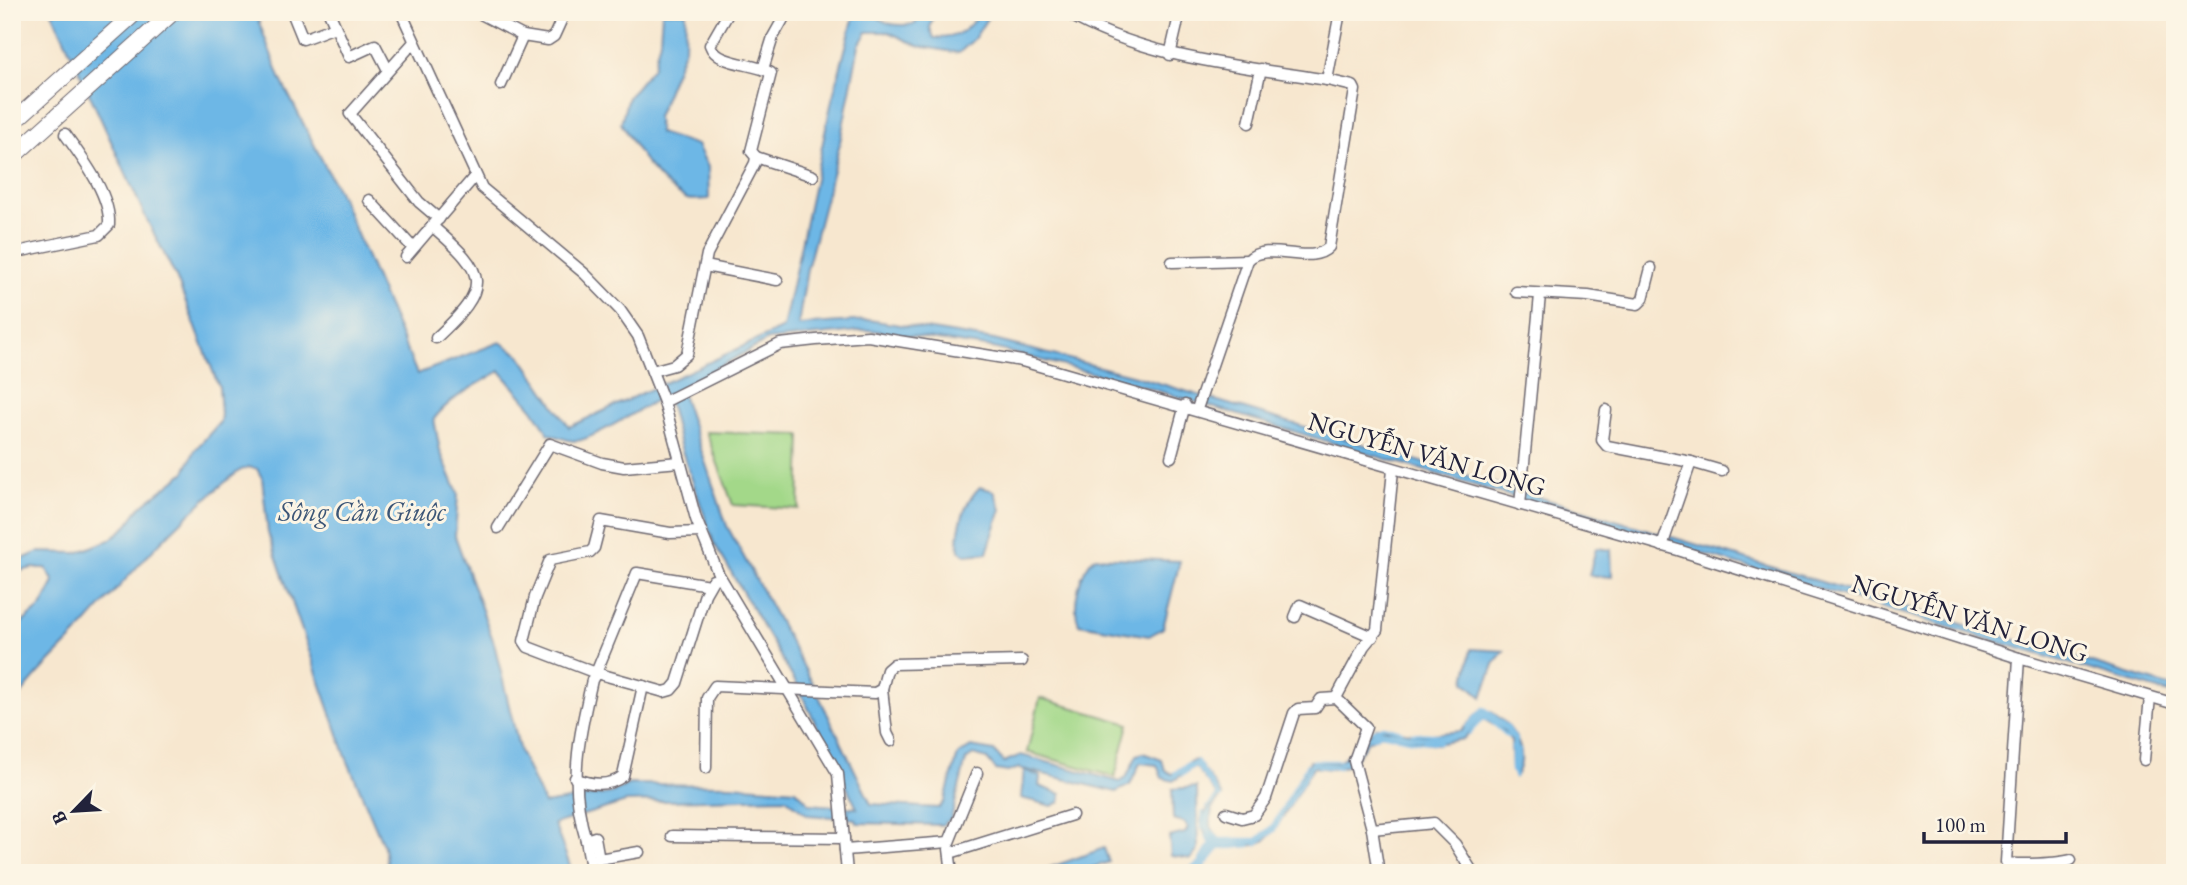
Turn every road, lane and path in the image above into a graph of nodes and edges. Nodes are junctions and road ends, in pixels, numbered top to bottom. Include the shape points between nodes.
1 (136, 12) edge
2 (173, 12) edge
3 (292, 12) edge
4 (329, 12) edge
5 (401, 12) edge
6 (477, 12) edge
7 (565, 12) edge
8 (729, 12) edge
9 (787, 12) edge
10 (1065, 12) edge
11 (1180, 12) edge
12 (1340, 12) edge
13 (335, 27) junction
14 (523, 36) junction
15 (414, 42) junction
16 (1170, 55) junction
17 (763, 69) junction
18 (1261, 69) junction
19 (388, 70) junction
20 (1327, 80) junction
21 (501, 85) dead end
22 (15, 121) edge
23 (1249, 123) dead end
24 (65, 134) dead end
25 (12, 157) edge
26 (756, 157) junction
27 (475, 176) junction
28 (813, 176) dead end
29 (369, 200) dead end
30 (435, 222) junction
31 (12, 253) edge
32 (1248, 260) junction
33 (1172, 262) dead end
34 (705, 266) junction
35 (1651, 268) dead end
36 (777, 280) dead end
37 (1516, 292) dead end
38 (1540, 295) junction
39 (436, 338) dead end
40 (652, 371) junction
41 (663, 401) junction
42 (1185, 405) junction
43 (1198, 409) junction
44 (1606, 410) dead end
45 (1171, 457) dead end
46 (679, 462) junction
47 (1691, 463) junction
48 (1393, 470) junction
49 (1722, 471) dead end
50 (1520, 505) junction
51 (498, 528) dead end
52 (702, 532) junction
53 (1662, 546) junction
54 (718, 573) junction
55 (709, 585) junction
56 (1295, 617) dead end
57 (1373, 637) junction
58 (2019, 659) junction
59 (1022, 661) dead end
60 (596, 673) junction
61 (643, 686) junction
62 (882, 689) junction
63 (789, 692) junction
64 (2150, 697) junction
65 (1336, 698) junction
66 (2175, 704) edge
67 (891, 741) dead end
68 (2144, 760) dead end
69 (706, 768) dead end
70 (977, 773) dead end
71 (575, 778) junction
72 (1226, 813) dead end
73 (1072, 815) dead end
74 (1372, 828) junction
75 (673, 836) dead end
76 (586, 840) junction
77 (844, 844) junction
78 (949, 848) junction
79 (639, 852) dead end
80 (2071, 860) dead end
81 (590, 862) dead end
82 (847, 873) edge
83 (952, 873) edge
84 (1379, 873) edge
85 (1473, 873) edge

1 - 22 highway
2 - 25 highway
3 - 13 street via 303,39
4 - 13 street
5 - 15 street
6 - 14 street
7 - 14 street via 548,40
8 - 17 street via 710,45 712,51
9 - 17 street
10 - 16 street via 1100,33
11 - 16 street
12 - 20 street
13 - 19 street via 349,57 375,45
14 - 21 street
15 - 19 street
15 - 27 street
16 - 18 street
17 - 26 street via 771,73 751,151
18 - 20 street
18 - 23 street
19 - 30 street via 350,114
20 - 32 street via 1353,86 1356,94 1329,247 1317,253 1260,254
24 - 31 street via 96,184 110,215 109,225 99,235
26 - 28 street
26 - 34 street
27 - 30 street
27 - 40 street via 487,194 585,274 620,310 638,336
29 - 30 street via 410,253
30 - 39 street via 468,258 477,277 475,294
32 - 33 street
32 - 43 street
34 - 36 street
34 - 40 street via 687,354 674,365
35 - 38 street via 1638,304
37 - 38 street
38 - 50 street
40 - 41 street
41 - 42 street, NGUYỄN VĂN LONG via 780,344 868,336 1022,361
41 - 46 street
42 - 43 street, NGUYỄN VĂN LONG
42 - 45 street
43 - 48 street, NGUYỄN VĂN LONG
44 - 47 street via 1602,440 1607,446
46 - 51 street via 624,467 550,444
46 - 52 street
47 - 49 street
47 - 53 street
48 - 50 street, NGUYỄN VĂN LONG
48 - 57 street
50 - 53 street, NGUYỄN VĂN LONG
52 - 54 street
52 - 60 street via 670,533 604,520 590,552 550,560 524,642
53 - 58 street, NGUYỄN VĂN LONG
54 - 55 street
54 - 63 street
55 - 60 street via 637,573
55 - 61 street via 677,682 664,692
56 - 57 street via 1300,605
57 - 65 street
58 - 64 street, NGUYỄN VĂN LONG
58 - 80 street via 2006,862 2029,865
59 - 62 street via 894,664 887,670
60 - 61 street
60 - 71 street via 578,739
61 - 71 street via 623,776 595,784
62 - 63 street via 875,693
62 - 67 street
63 - 69 street via 715,686 707,698
63 - 77 street via 838,774
64 - 66 street, NGUYỄN VĂN LONG
64 - 68 street
65 - 72 street via 1321,699 1315,708 1294,713 1266,798 1255,815 1242,818
65 - 74 street via 1365,724 1354,761
70 - 78 street
71 - 76 street
73 - 78 street
74 - 84 street
74 - 85 street via 1434,823 1455,844
75 - 77 street
76 - 79 street via 596,837 599,859
76 - 81 street
77 - 78 street
77 - 82 street
78 - 83 street

